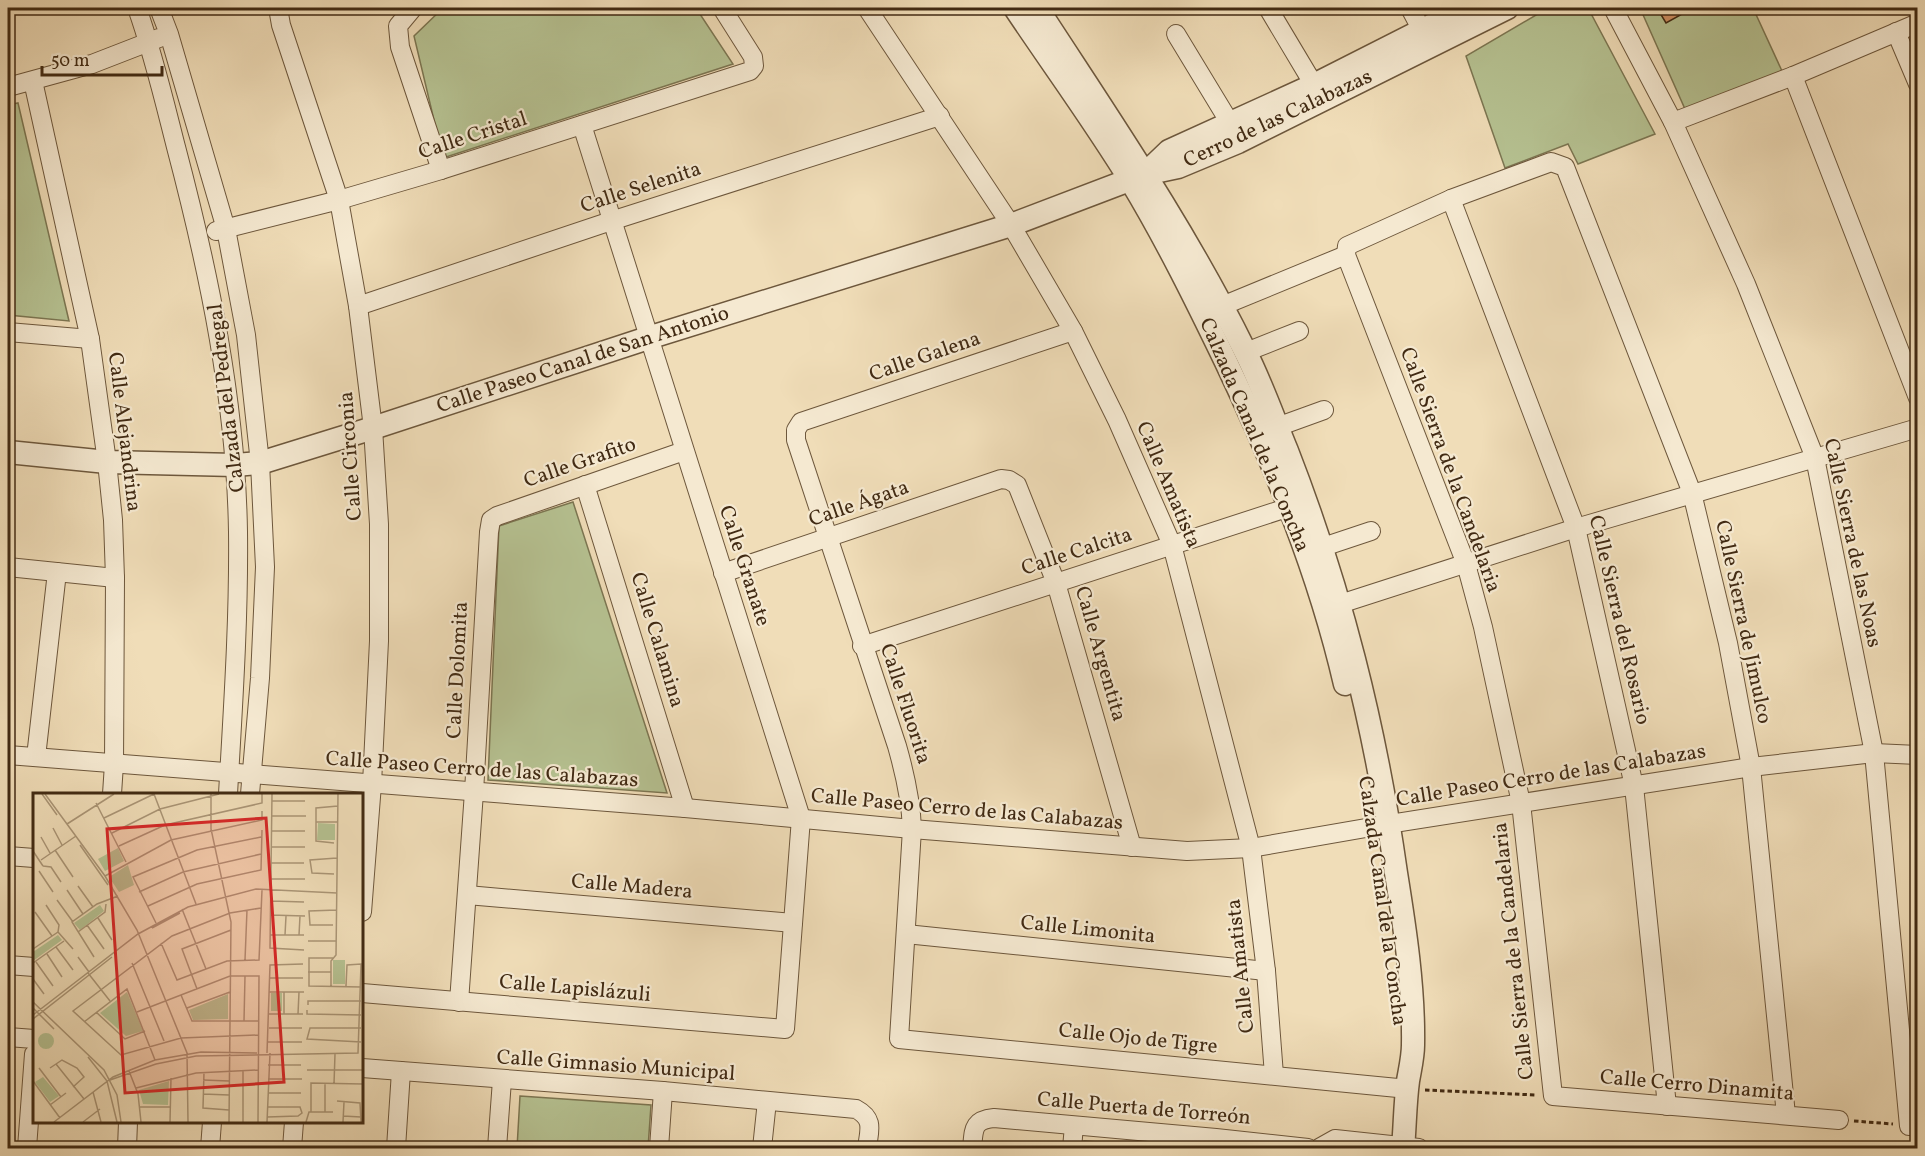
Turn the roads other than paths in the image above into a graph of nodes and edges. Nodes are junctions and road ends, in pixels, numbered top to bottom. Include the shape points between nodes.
1 (137, 8) edge
2 (159, 8) edge
3 (278, 8) edge
4 (413, 8) edge
5 (722, 8) edge
6 (867, 8) edge
7 (1015, 8) edge
8 (1036, 8) edge
9 (1268, 8) edge
10 (1410, 8) edge
11 (1466, 8) edge
12 (1507, 8) edge
13 (1613, 8) edge
14 (1917, 23) edge
15 (1896, 32) junction
16 (169, 34) junction
17 (1176, 34) dead end
18 (1426, 38) junction
19 (149, 43) junction
20 (1793, 76) junction
21 (33, 81) junction
22 (1917, 84) edge
23 (1314, 85) junction
24 (8, 87) edge
25 (939, 116) junction
26 (1673, 122) junction
27 (1230, 123) junction
28 (582, 125) junction
29 (441, 170) junction
30 (1138, 177) junction
31 (1451, 199) junction
32 (339, 200) junction
33 (611, 221) junction
34 (1011, 225) junction
35 (226, 229) junction
36 (200, 235) junction
37 (1346, 255) junction
38 (358, 306) junction
39 (1222, 306) junction
40 (1072, 331) junction
41 (1299, 331) dead end
42 (8, 332) edge
43 (648, 338) junction
44 (90, 339) junction
45 (1246, 352) junction
46 (1917, 398) edge
47 (1324, 410) dead end
48 (1277, 427) junction
49 (373, 428) junction
50 (1917, 428) edge
51 (796, 430) joint
52 (684, 451) junction
53 (8, 452) edge
54 (1815, 458) junction
55 (107, 462) junction
56 (260, 463) junction
57 (235, 465) junction
58 (1009, 480) joint
59 (585, 486) junction
60 (1692, 493) junction
61 (1298, 504) junction
62 (491, 520) joint
63 (1576, 528) junction
64 (1371, 531) dead end
65 (829, 538) junction
66 (1172, 545) junction
67 (1323, 548) junction
68 (1466, 564) junction
69 (8, 567) edge
70 (57, 572) junction
71 (723, 573) junction
72 (115, 578) junction
73 (1056, 583) junction
74 (1340, 604) junction
75 (862, 646) junction
76 (1874, 753) junction
77 (8, 755) edge
78 (1917, 755) edge
79 (36, 757) junction
80 (114, 764) junction
81 (1751, 767) junction
82 (229, 773) junction
83 (252, 774) junction
84 (372, 784) junction
85 (1634, 786) junction
86 (474, 792) junction
87 (112, 793) edge
88 (228, 793) edge
89 (250, 793) edge
90 (1521, 803) junction
91 (685, 808) junction
92 (801, 818) junction
93 (1382, 825) junction
94 (912, 829) junction
95 (1132, 847) junction
96 (1251, 848) junction
97 (8, 856) edge
98 (33, 858) edge
99 (467, 896) junction
100 (363, 899) edge
101 (793, 923) junction
102 (906, 934) junction
103 (8, 965) edge
104 (33, 967) edge
105 (1266, 971) junction
106 (363, 993) edge
107 (459, 1002) junction
108 (785, 1029) joint
109 (8, 1037) edge
110 (33, 1039) edge
111 (899, 1039) joint
112 (33, 1068) edge
113 (363, 1068) edge
114 (401, 1071) junction
115 (1274, 1075) junction
116 (502, 1080) junction
117 (1408, 1086) junction
118 (663, 1091) junction
119 (1552, 1096) joint
120 (767, 1101) junction
121 (1667, 1106) junction
122 (1786, 1116) junction
123 (1839, 1120) road end
124 (128, 1123) edge
125 (212, 1123) edge
126 (294, 1123) edge
127 (1074, 1126) junction
128 (1913, 1126) edge
129 (1216, 1143) edge
130 (1408, 1148) edge
131 (27, 1149) edge
132 (127, 1149) edge
133 (210, 1149) edge
134 (292, 1149) edge
135 (396, 1149) edge
136 (497, 1149) edge
137 (659, 1149) edge
138 (762, 1149) edge
139 (867, 1149) edge
140 (972, 1149) edge
141 (1072, 1149) edge
142 (1308, 1149) edge
143 (1319, 1149) edge

1 - 19 street, Calzada del Pedregal
2 - 16 street, Calzada del Pedregal
3 - 32 street, Calle Circonia
4 - 29 street via 398,26 400,47
5 - 28 street, Calle Cristal via 753,57 750,71
6 - 25 street, Calle Amatista
7 - 30 street, Calzada Canal de la Concha
8 - 30 street, Calzada Canal de la Concha
9 - 23 street
10 - 18 street
11 - 18 street, Cerro de las Calabazas
12 - 18 street, Cerro de las Calabazas
13 - 26 street, Calle Sierra de las Noas
14 - 15 street
15 - 20 street
15 - 22 street
16 - 19 street
16 - 35 street, Calzada del Pedregal
17 - 27 street
18 - 23 street, Cerro de las Calabazas
18 - 30 street, Cerro de las Calabazas via 1238,142 1178,167
19 - 21 street
19 - 36 street, Calzada del Pedregal
20 - 26 street
20 - 46 street
21 - 24 street
21 - 44 street, Calle Alejandrina
23 - 27 street, Cerro de las Calabazas
25 - 33 street, Calle Selenita
25 - 34 street, Calle Amatista
26 - 54 street, Calle Sierra de las Noas via 1746,284
27 - 30 street, Cerro de las Calabazas via 1169,151
28 - 29 street, Calle Cristal
28 - 33 street, Calle Granate
29 - 32 street, Calle Cristal
30 - 34 street, Calle Paseo Canal de San Antonio
30 - 39 street, Calzada Canal de la Concha
30 - 61 street, Calzada Canal de la Concha
31 - 37 street via 1347,246
31 - 60 street, Calle Sierra de Jimulco via 1551,162 1564,167
31 - 63 street, Calle Sierra del Rosario
32 - 35 street, Calle Cristal
32 - 38 street, Calle Circonia
33 - 38 street, Calle Selenita
33 - 43 street, Calle Granate
34 - 40 street, Calle Amatista
34 - 43 street, Calle Paseo Canal de San Antonio
35 - 36 street, Calle Cristal
35 - 56 street, Calzada del Pedregal via 246,335
36 - 57 street, Calzada del Pedregal
37 - 39 street
37 - 68 street, Calle Sierra de la Candelaria
38 - 49 street, Calle Circonia
39 - 45 street, Calzada Canal de la Concha
40 - 51 street, Calle Galena via 801,422
40 - 66 street, Calle Amatista via 1117,420
41 - 45 street
42 - 44 street
43 - 49 street, Calle Paseo Canal de San Antonio
43 - 52 street, Calle Granate
44 - 55 street, Calle Alejandrina
45 - 48 street, Calzada Canal de la Concha
47 - 48 street
48 - 61 street, Calzada Canal de la Concha
49 - 56 street, Calle Paseo Canal de San Antonio
49 - 84 street, Calle Circonia via 380,641
50 - 54 street
51 - 65 street, Calle Fluorita
52 - 59 street, Calle Grafito
52 - 71 street, Calle Granate
53 - 55 street, Calle Paseo Canal de San Antonio
54 - 60 street
54 - 76 street, Calle Sierra de las Noas
55 - 57 street, Calle Paseo Canal de San Antonio
55 - 72 street, Calle Alejandrina
56 - 57 street, Calle Paseo Canal de San Antonio
56 - 83 street, Calzada del Pedregal via 265,567
57 - 82 street, Calzada del Pedregal via 238,532
58 - 65 street, Calle Ágata via 1001,479
58 - 73 street, Calle Argentita via 1017,486
59 - 62 street, Calle Grafito
59 - 91 street, Calle Calamina
60 - 63 street
60 - 81 street, Calle Sierra de Jimulco via 1728,643
61 - 66 street, Calle Calcita
61 - 67 street, Calzada Canal de la Concha
61 - 93 street, Calzada Canal de la Concha
62 - 86 street, Calle Dolomita
63 - 68 street
63 - 85 street, Calle Sierra del Rosario
64 - 67 street
65 - 71 street, Calle Ágata
65 - 75 street, Calle Fluorita
66 - 73 street, Calle Calcita
66 - 96 street, Calle Amatista
67 - 74 street, Calzada Canal de la Concha
68 - 74 street
68 - 90 street, Calle Sierra de la Candelaria
69 - 70 street
70 - 72 street
70 - 79 street
71 - 92 street, Calle Granate
72 - 80 street, Calle Alejandrina
73 - 75 street, Calle Calcita
73 - 95 street, Calle Argentita
74 - 93 street, Calzada Canal de la Concha via 1368,713
75 - 94 street, Calle Fluorita via 907,779
76 - 78 street, Calle Paseo Cerro de las Calabazas
76 - 81 street, Calle Paseo Cerro de las Calabazas
76 - 128 street, Calle Sierra de las Noas
77 - 79 street, Calle Paseo Cerro de las Calabazas
79 - 80 street, Calle Paseo Cerro de las Calabazas
80 - 82 street, Calle Paseo Cerro de las Calabazas
80 - 87 street, Calle Alejandrina
81 - 85 street, Calle Paseo Cerro de las Calabazas
81 - 122 street, Calle Sierra de Jimulco
82 - 83 street, Calle Paseo Cerro de las Calabazas
82 - 88 street, Calzada del Pedregal
83 - 84 street, Calle Paseo Cerro de las Calabazas
83 - 89 street, Calzada del Pedregal
84 - 86 street, Calle Paseo Cerro de las Calabazas
84 - 100 street, Calle Circonia
85 - 90 street, Calle Paseo Cerro de las Calabazas
85 - 121 street, Calle Sierra del Rosario
86 - 91 street, Calle Paseo Cerro de las Calabazas
86 - 99 street, Calle Dolomita
90 - 93 street, Calle Paseo Cerro de las Calabazas
90 - 119 street, Calle Sierra de la Candelaria
91 - 92 street, Calle Paseo Cerro de las Calabazas
92 - 94 street, Calle Paseo Cerro de las Calabazas
92 - 101 street, Calle Granate
93 - 96 street, Calle Paseo Cerro de las Calabazas
93 - 117 street, Calzada Canal de la Concha via 1402,1068
94 - 95 street, Calle Paseo Cerro de las Calabazas
94 - 102 street, Calle Fluorita
95 - 96 street, Calle Paseo Cerro de las Calabazas via 1187,851
96 - 105 street, Calle Amatista
97 - 98 street
99 - 101 street, Calle Madera
99 - 107 street, Calle Dolomita
101 - 108 street, Calle Granate
102 - 105 street, Calle Limonita
102 - 111 street, Calle Fluorita
103 - 104 street
105 - 115 street, Calle Amatista
106 - 107 street, Calle Lapislázuli
107 - 108 street, Calle Lapislázuli
109 - 110 street
111 - 115 street, Calle Ojo de Tigre
112 - 131 street
113 - 114 street, Calle Gimnasio Municipal
114 - 116 street, Calle Gimnasio Municipal
114 - 135 street
115 - 117 street, Calle Ojo de Tigre
116 - 118 street, Calle Gimnasio Municipal
116 - 136 street
117 - 130 street, Calzada Canal de la Concha
118 - 120 street, Calle Gimnasio Municipal
118 - 137 street
119 - 121 street, Calle Cerro Dinamita
120 - 138 street
120 - 139 street, Calle Gimnasio Municipal via 856,1109 865,1114 869,1123
121 - 122 street, Calle Cerro Dinamita
122 - 123 street, Calle Cerro Dinamita
124 - 132 street
125 - 133 street
126 - 134 street
127 - 129 street, Calle Puerta de Torreón
127 - 140 street, Calle Puerta de Torreón via 984,1119 974,1130
127 - 141 street
129 - 142 street, Calle Puerta de Torreón
130 - 143 street via 1335,1140

